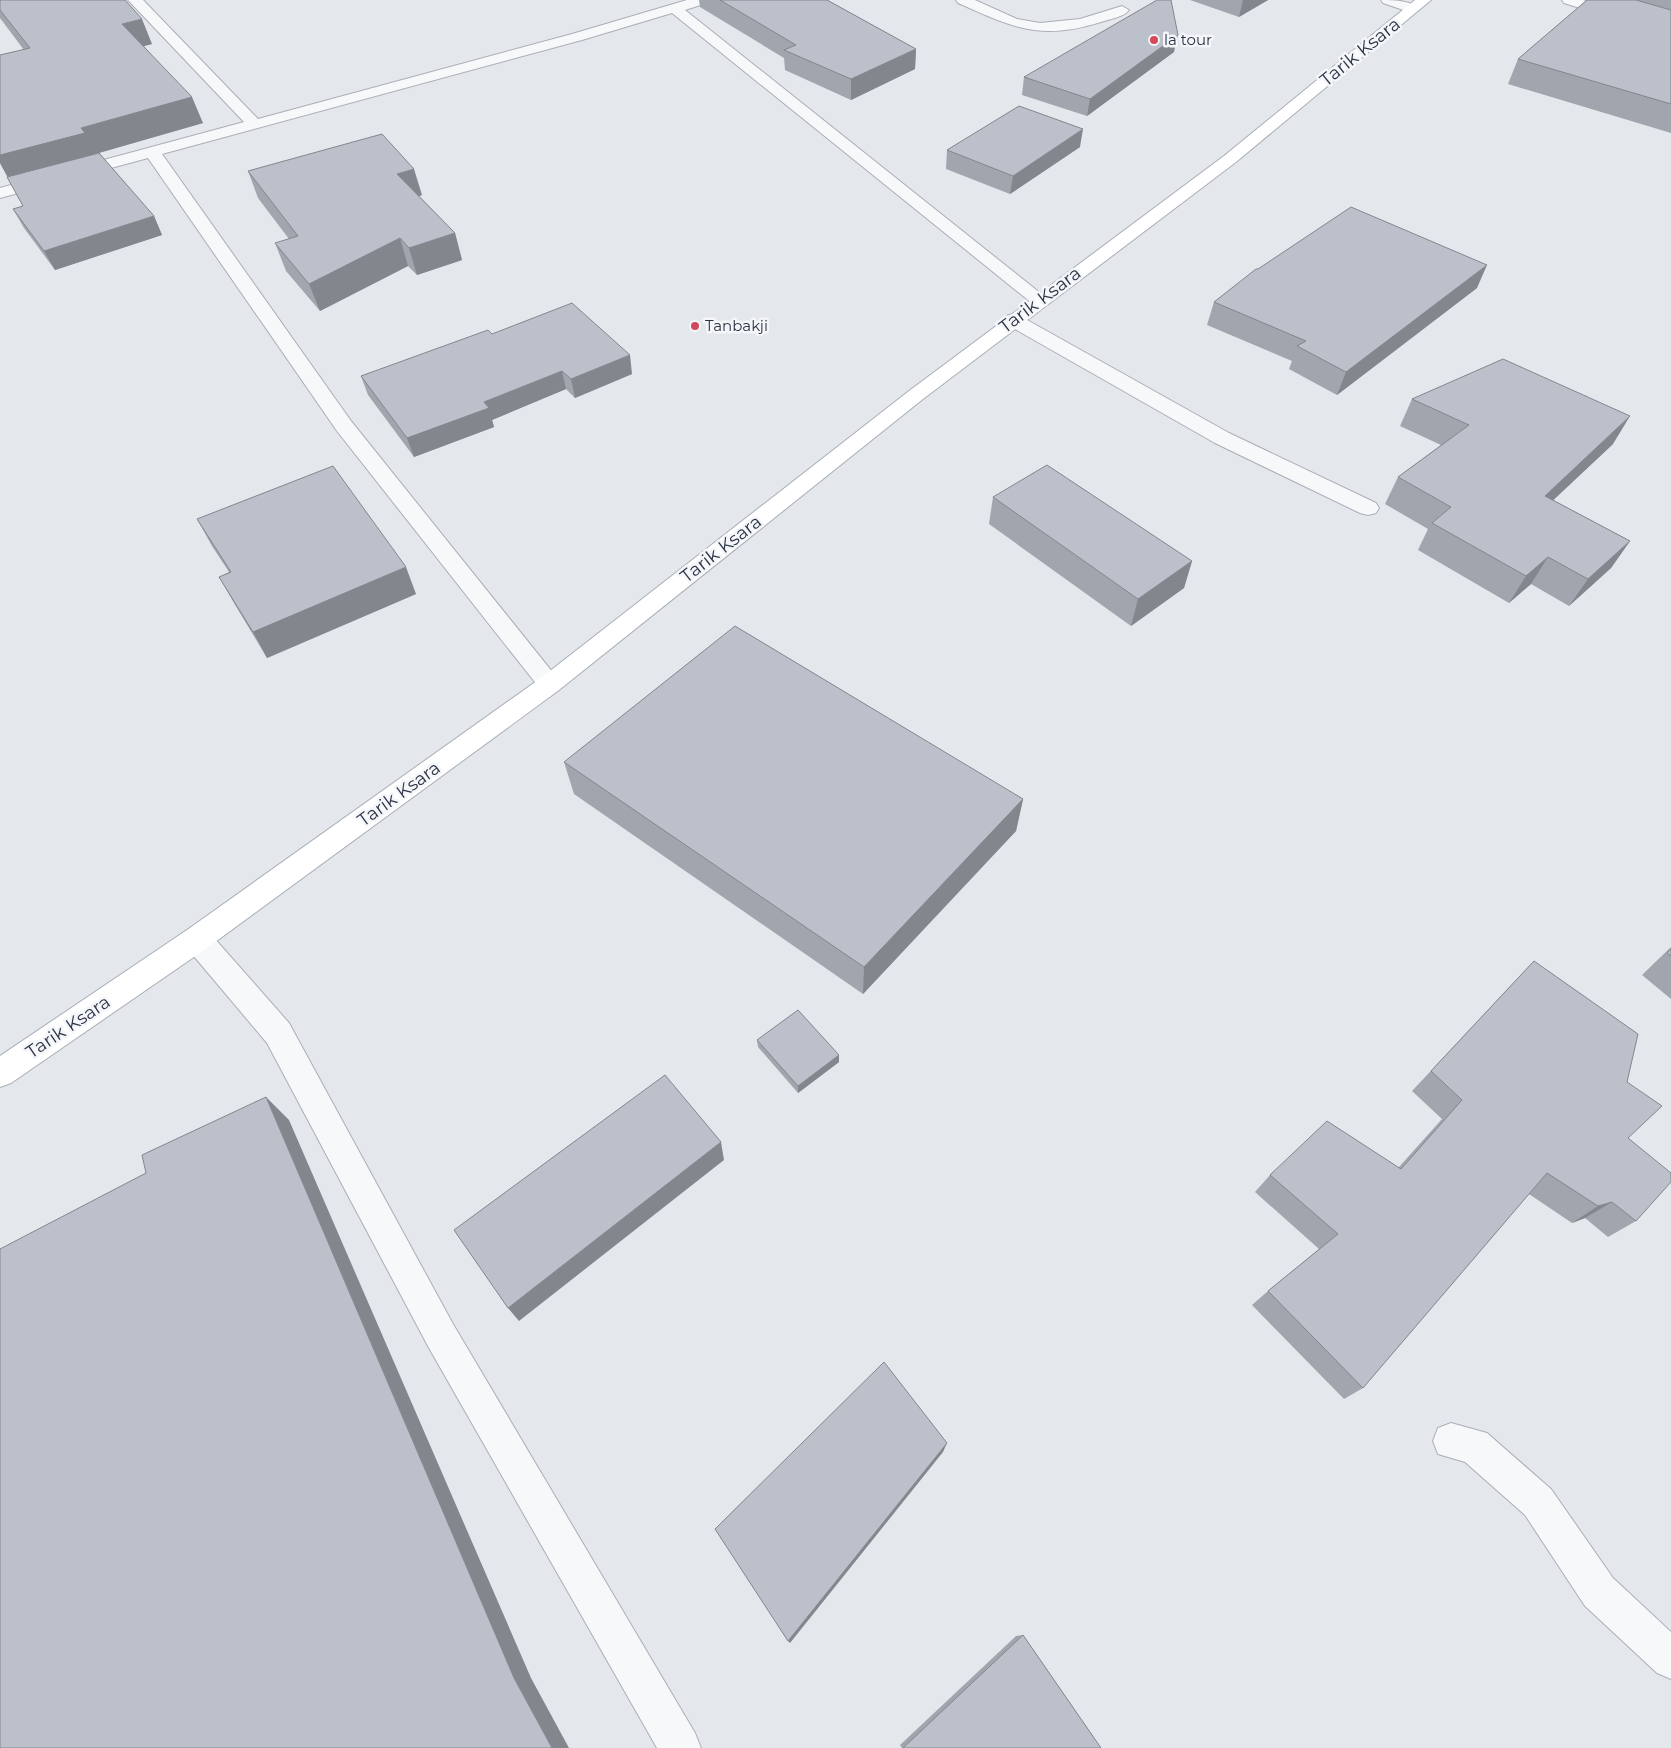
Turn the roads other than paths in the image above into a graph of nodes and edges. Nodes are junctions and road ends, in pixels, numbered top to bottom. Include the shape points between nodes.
1 (136, 0) edge
2 (702, 0) edge
3 (963, 0) edge
4 (1388, 0) edge
5 (1569, 0) edge
6 (1418, 4) edge
7 (675, 9) junction
8 (1122, 10) dead end
9 (1671, 33) edge
10 (253, 123) junction
11 (153, 152) junction
12 (0, 193) edge
13 (1040, 300) junction
14 (1014, 320) junction
15 (1368, 508) dead end
16 (550, 684) junction
17 (197, 939) junction
18 (0, 1073) edge
19 (1451, 1441) dead end
20 (1671, 1659) edge
21 (680, 1748) edge

1 - 10 street
2 - 7 street
3 - 8 street via 1014,23 1032,26 1073,26
4 - 6 street
5 - 9 street
6 - 13 main road, Tarik Ksara via 1230,158
7 - 10 street
7 - 13 street
10 - 11 street
11 - 12 street
11 - 16 street via 344,426
13 - 14 main road, Tarik Ksara
14 - 15 street via 1222,438
14 - 16 main road, Tarik Ksara
16 - 17 main road, Tarik Ksara
17 - 18 main road, Tarik Ksara
17 - 21 street via 278,1033 441,1336
19 - 20 street via 1474,1446 1538,1502 1600,1592

